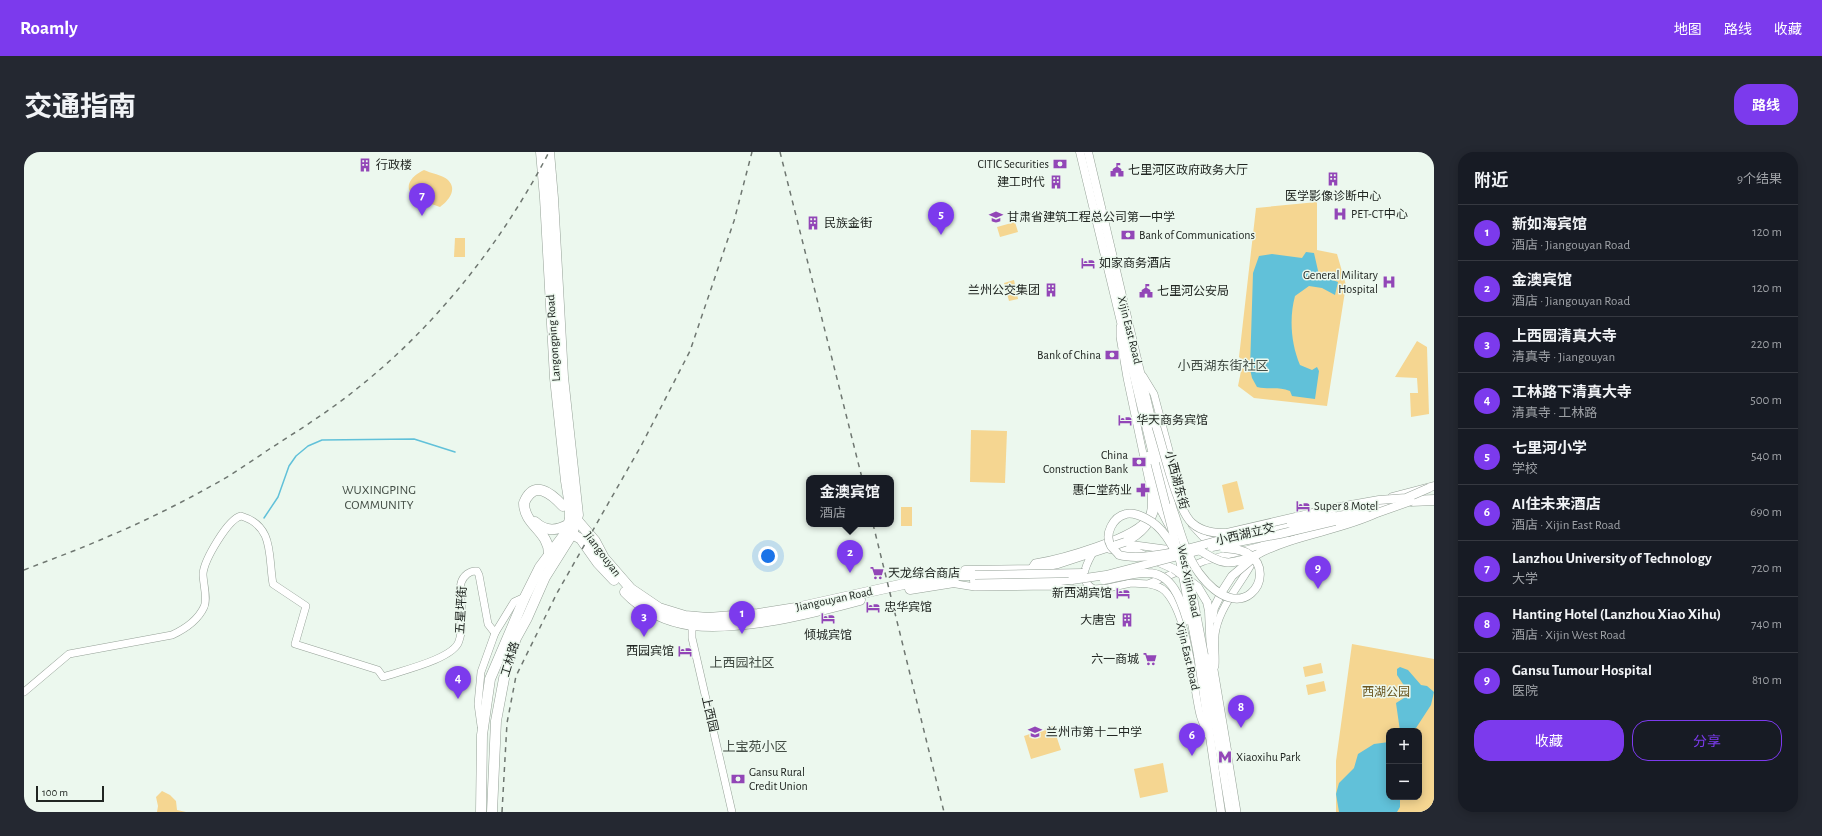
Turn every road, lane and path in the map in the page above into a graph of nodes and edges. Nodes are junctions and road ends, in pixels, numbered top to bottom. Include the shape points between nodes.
1 (541, 152) edge
2 (549, 152) edge
3 (1080, 152) edge
4 (1088, 152) edge
5 (1120, 318) junction
6 (1133, 369) junction
7 (1142, 376) junction
8 (1154, 426) junction
9 (1148, 473) junction
10 (1156, 487) junction
11 (1433, 488) edge
12 (1434, 495) edge
13 (1379, 500) junction
14 (1409, 500) junction
15 (1434, 500) edge
16 (1172, 507) junction
17 (573, 522) junction
18 (1261, 533) junction
19 (584, 538) junction
20 (1239, 538) junction
21 (1216, 544) junction
22 (1265, 545) junction
23 (1105, 546) junction
24 (1250, 549) junction
25 (549, 554) junction
26 (1092, 554) junction
27 (1258, 554) junction
28 (1157, 555) junction
29 (1180, 560) junction
30 (1252, 563) junction
31 (1031, 569) junction
32 (937, 577) junction
33 (974, 578) junction
34 (1072, 580) junction
35 (948, 582) junction
36 (1148, 584) junction
37 (1094, 589) junction
38 (524, 597) junction
39 (692, 621) junction
40 (1210, 631) junction
41 (495, 633) junction
42 (1201, 655) junction
43 (1214, 673) junction
44 (24, 692) edge
45 (1204, 695) junction
46 (482, 735) junction
47 (1210, 741) junction
48 (1227, 750) junction
49 (1224, 771) junction
50 (481, 812) edge
51 (492, 812) edge
52 (732, 812) edge
53 (1221, 812) edge
54 (1230, 812) edge
55 (1237, 812) edge

1 - 17 highway, Langongping Road via 555,378
2 - 17 highway, Langongping Road
3 - 5 main road
4 - 7 main road, Xijin East Road
5 - 6 main road
5 - 9 street via 1120,337 1127,378
6 - 10 main road via 1135,404
6 - 29 main road, bridge
7 - 8 main road, Xijin East Road
7 - 21 street, 小西湖东街 via 1154,394 1186,512 1198,533
8 - 13 main road, bridge via 1181,507 1192,523 1213,533 1227,533
8 - 16 main road
9 - 10 street
9 - 23 street via 1151,491 1150,516 1142,524
10 - 23 main road, bridge via 1154,514 1142,532 1125,542
10 - 27 main road, bridge via 1161,510 1171,529 1189,543 1223,562 1241,561
11 - 13 main road, bridge
11 - 14 main road, bridge
11 - 18 street
12 - 14 main road
13 - 14 main road, bridge
14 - 15 highway
14 - 21 main road, 小西湖立交, bridge via 1280,534
14 - 27 main road, bridge via 1330,529 1291,539
14 - 28 main road, 小西湖立交, bridge
15 - 22 street via 1396,506 1279,537
16 - 21 main road, bridge via 1186,549 1199,572 1220,594 1228,598 1248,596 1255,590 1259,580 1260,570 1256,561 1243,551
16 - 42 main road, West Xijin Road, bridge via 1191,586
17 - 19 highway, 工林路
17 - 25 highway, 工林路
17 - 25 highway via 555,530 541,527 533,521 527,508 530,498 545,493 562,507 546,490 530,494 524,503 526,515 546,540
18 - 20 street
18 - 22 street
19 - 39 highway, Jiangouyan via 631,589 644,599
19 - 39 highway, Jiangouyan via 617,583 640,605 670,620
19 - 51 highway, 工林路 via 545,577 516,638 506,668 496,721
20 - 21 street
20 - 24 street
21 - 23 street via 1165,549
21 - 34 main road, 小西湖立交, bridge via 1106,576
22 - 24 street
22 - 30 street
23 - 26 main road
23 - 31 street via 1035,563
23 - 40 main road, bridge via 1134,551 1174,568 1186,576 1198,587 1207,602
24 - 30 street
24 - 36 street via 1204,561
25 - 38 highway, 工林路
26 - 31 main road
26 - 37 street via 1084,570 1085,581
27 - 40 main road, bridge via 1232,576 1223,590 1214,608
28 - 29 main road, bridge via 1135,558 1119,555 1110,545 1108,533 1114,521 1130,513 1147,519 1160,529
28 - 33 main road, bridge via 1095,572
29 - 42 main road, bridge
30 - 43 street via 1222,612 1216,629
31 - 32 main road via 964,570
32 - 33 highway, Jiangouyan Road
32 - 39 highway, Jiangouyan Road via 776,611
33 - 34 main road
33 - 35 highway, Jiangouyan Road
34 - 45 main road, bridge via 1100,581 1146,572 1159,575 1171,584 1186,616
35 - 37 street via 975,587 1050,586 1078,590
35 - 39 highway, Jiangouyan Road via 783,618 734,624
36 - 37 street via 1132,583
36 - 47 street, Xijin East Road via 1165,591 1182,624 1190,654 1200,716
38 - 41 street via 514,602
38 - 46 highway, 工林路 via 490,679
39 - 52 street, 上西园 via 692,638
40 - 43 main road
41 - 44 street, 五星坪街 via 488,624 479,575 474,570 466,575 461,583 459,643 447,654 431,662 383,677 378,670 368,666 295,644 306,606 273,584 267,537 251,520 241,516 232,521 207,558 203,572 205,606 184,629 172,635 69,654
41 - 46 street via 481,672 478,704
42 - 45 main road
42 - 49 main road
43 - 48 main road
45 - 47 main road, Xijin East Road
46 - 50 highway, 工林路
47 - 53 main road, Xijin East Road
48 - 49 main road
48 - 55 street
49 - 54 main road

